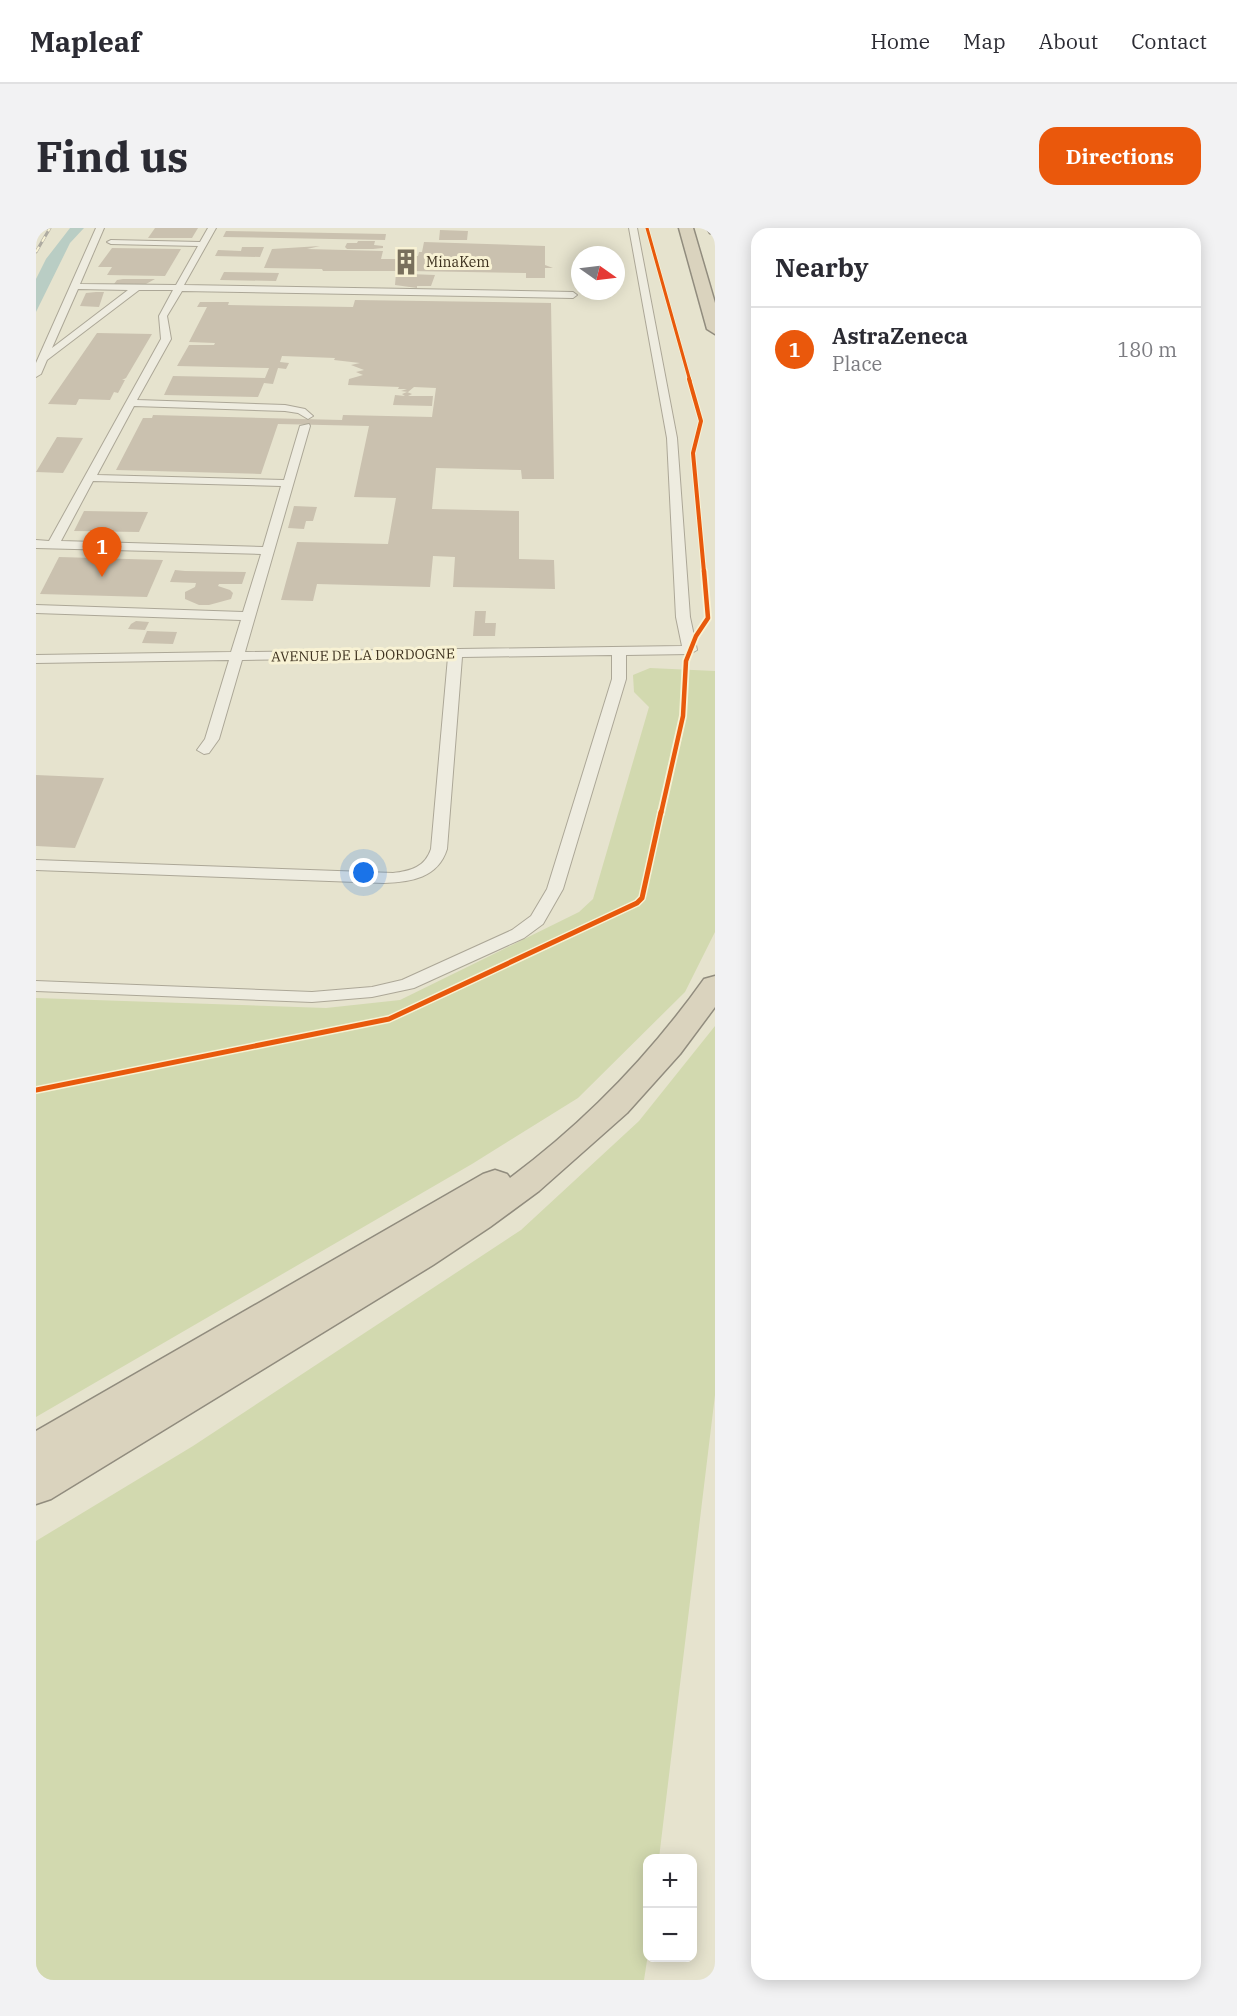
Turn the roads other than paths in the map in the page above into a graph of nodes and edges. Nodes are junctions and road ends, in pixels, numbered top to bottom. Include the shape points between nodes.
1 (100, 228) edge
2 (212, 228) edge
3 (633, 228) edge
4 (686, 228) edge
5 (111, 242) dead end
6 (204, 244) junction
7 (75, 286) junction
8 (136, 287) junction
9 (178, 288) junction
10 (571, 296) edge
11 (715, 329) edge
12 (42, 360) junction
13 (36, 374) edge
14 (130, 403) junction
15 (89, 478) junction
16 (288, 483) junction
17 (36, 544) edge
18 (53, 544) junction
19 (267, 551) junction
20 (36, 609) edge
21 (248, 616) junction
22 (619, 651) junction
23 (455, 654) junction
24 (235, 657) junction
25 (36, 659) edge
26 (204, 750) dead end
27 (36, 865) edge
28 (715, 985) edge
29 (36, 986) edge
30 (617, 1102) junction
31 (36, 1451) edge
32 (36, 1487) edge

1 - 7 lane
2 - 6 lane
3 - 22 lane, AVENUE DE LA DORDOGNE via 672,438 683,617 690,650
4 - 11 highway
5 - 6 lane
6 - 9 lane
7 - 8 lane
7 - 12 lane
8 - 9 lane
8 - 12 lane
9 - 10 lane
9 - 14 lane via 163,316 166,339
12 - 13 lane
14 - 15 lane
14 - 16 lane via 302,411 306,421
15 - 16 lane
15 - 18 lane
16 - 19 lane
17 - 18 lane
18 - 19 lane
19 - 21 lane
20 - 21 lane
21 - 24 lane
22 - 23 lane, AVENUE DE LA DORDOGNE
22 - 29 lane via 619,679 555,889 537,920 518,934 408,984 354,995 312,997
23 - 24 lane, AVENUE DE LA DORDOGNE
23 - 27 lane via 439,849 436,860 420,873 384,878
24 - 25 lane, AVENUE DE LA DORDOGNE
24 - 26 lane via 212,739
28 - 30 highway via 672,1043
30 - 31 highway via 519,1168
30 - 32 highway via 556,1158 469,1224

